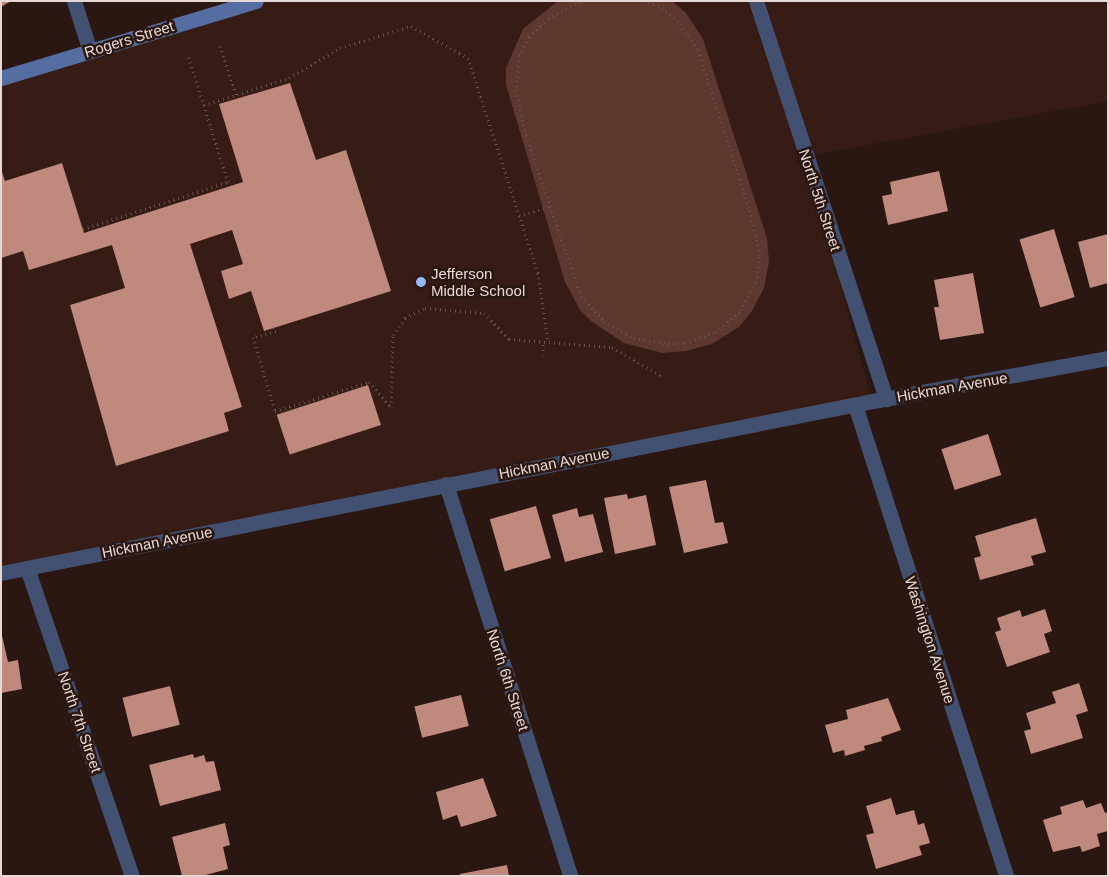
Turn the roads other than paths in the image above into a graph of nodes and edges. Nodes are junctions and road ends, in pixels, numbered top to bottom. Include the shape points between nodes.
1 (74, 1) edge
2 (256, 1) edge
3 (756, 1) edge
4 (90, 51) junction
5 (1, 78) edge
6 (1108, 358) edge
7 (886, 399) junction
8 (855, 405) junction
9 (446, 484) junction
10 (27, 568) junction
11 (1, 573) edge
12 (132, 876) edge
13 (570, 876) edge
14 (1006, 876) edge

1 - 4 street
2 - 4 street, Rogers Street
3 - 7 street, North 5th Street
4 - 5 street, Rogers Street
6 - 7 street, Hickman Avenue
7 - 8 street, Hickman Avenue
8 - 9 street, Hickman Avenue
8 - 14 street, Washington Avenue
9 - 10 street, Hickman Avenue
9 - 13 street, North 6th Street
10 - 11 street, Hickman Avenue
10 - 12 street, North 7th Street

